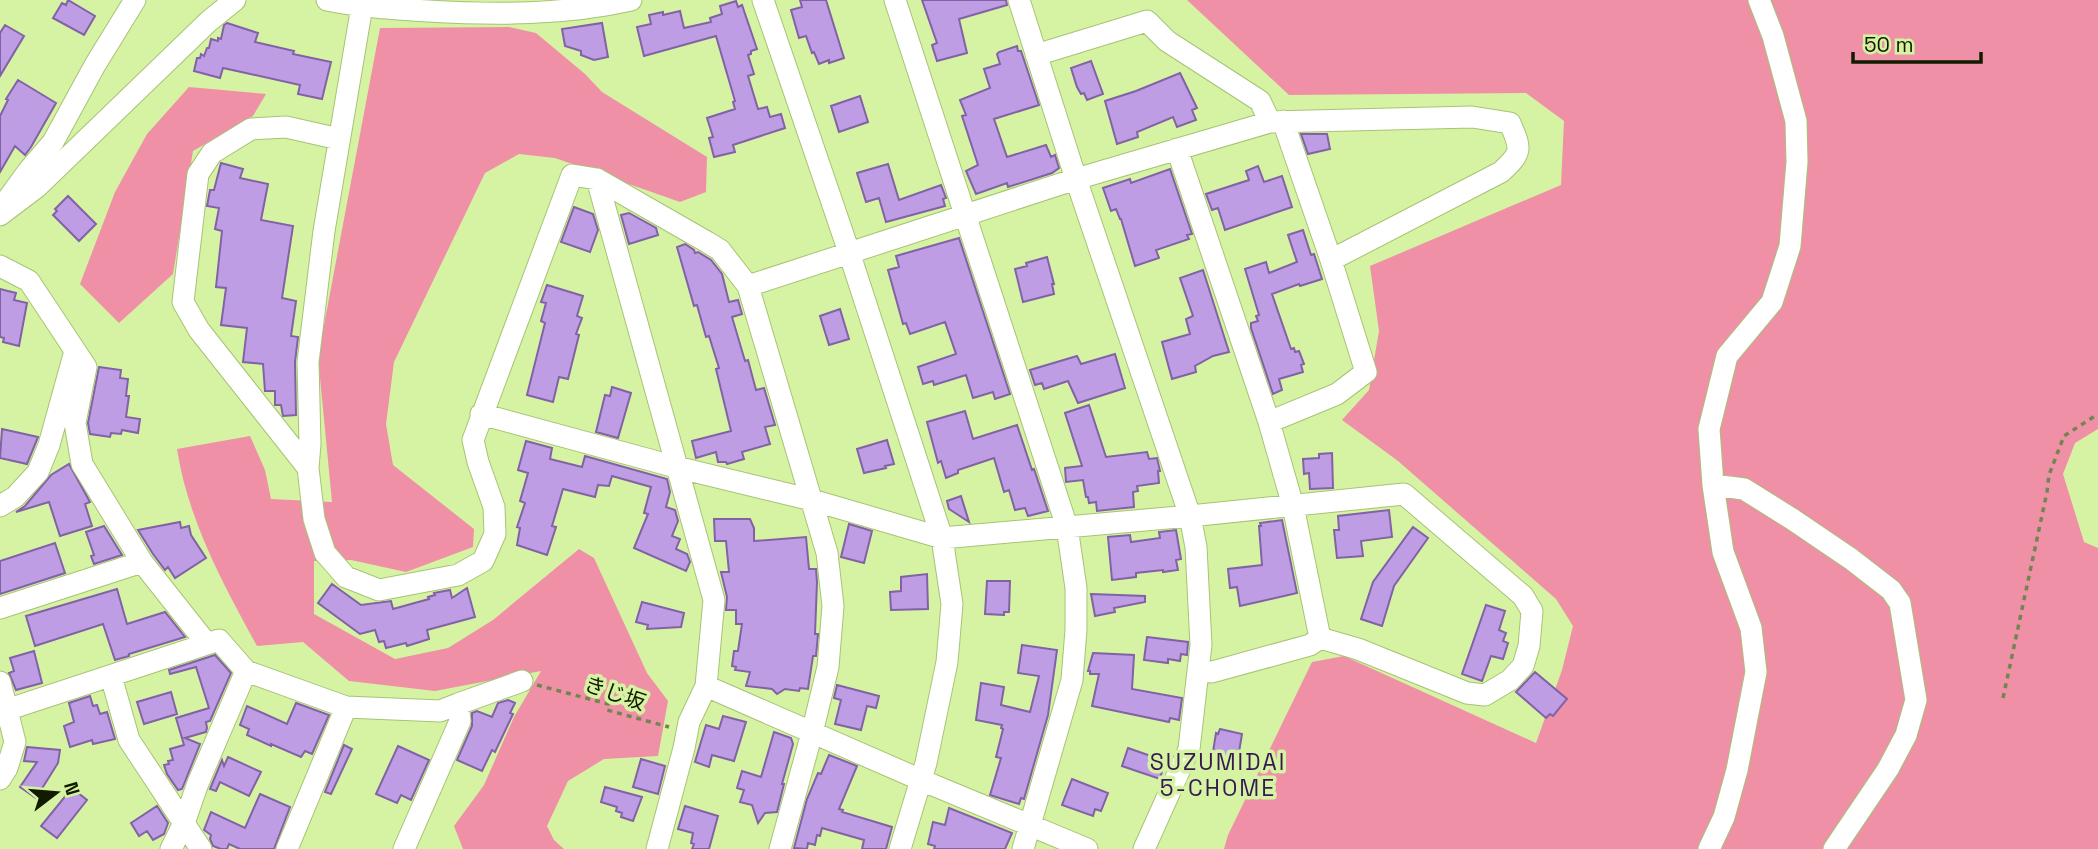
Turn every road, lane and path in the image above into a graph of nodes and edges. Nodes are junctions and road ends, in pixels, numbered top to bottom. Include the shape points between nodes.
1 (135, 0) edge
2 (235, 0) edge
3 (327, 0) edge
4 (631, 0) edge
5 (763, 0) edge
6 (895, 0) edge
7 (1019, 0) edge
8 (1759, 0) edge
9 (363, 4) edge
10 (1037, 55) junction
11 (1276, 122) junction
12 (339, 139) junction
13 (1177, 149) junction
14 (597, 179) junction
15 (1076, 179) junction
16 (0, 213) edge
17 (965, 214) junction
18 (849, 251) junction
19 (1331, 260) junction
20 (0, 266) edge
21 (748, 286) junction
22 (75, 351) junction
23 (481, 414) junction
24 (2098, 414) edge
25 (1269, 422) junction
26 (676, 467) junction
27 (308, 468) junction
28 (1713, 485) junction
29 (812, 500) junction
30 (0, 506) edge
31 (1293, 506) junction
32 (1190, 516) junction
33 (1067, 527) junction
34 (942, 538) junction
35 (142, 562) junction
36 (0, 608) edge
37 (1320, 638) junction
38 (207, 644) junction
39 (246, 671) junction
40 (1198, 671) junction
41 (111, 676) junction
42 (522, 681) joint
43 (0, 682) edge
44 (706, 686) junction
45 (2003, 698) dead end
46 (458, 704) junction
47 (346, 707) junction
48 (4, 711) edge
49 (689, 722) junction
50 (812, 733) junction
51 (0, 779) edge
52 (921, 780) junction
53 (184, 824) junction
54 (1030, 825) junction
55 (171, 849) edge
56 (201, 849) edge
57 (287, 849) edge
58 (404, 849) edge
59 (657, 849) edge
60 (780, 849) edge
61 (900, 849) edge
62 (1024, 849) edge
63 (1087, 849) edge
64 (1144, 849) edge
65 (1709, 849) edge
66 (1834, 849) edge

1 - 16 street via 53,142
2 - 16 street via 37,187
3 - 9 street
4 - 9 street via 598,8 493,14
5 - 18 street
6 - 17 street
7 - 10 street
8 - 28 street via 1796,121 1793,223 1772,302 1727,356 1709,429
9 - 12 street
10 - 11 street via 1147,21 1167,41 1260,101
10 - 15 street
11 - 13 street
11 - 19 street
11 - 19 street via 1472,117 1510,123 1519,145 1515,160 1501,172
12 - 27 street via 308,362
12 - 27 street via 285,127 251,129 212,153 198,174 183,302 199,330
13 - 15 street
13 - 25 street
14 - 21 street via 720,250
14 - 23 street via 572,175
14 - 26 street
15 - 17 street
15 - 32 street
17 - 18 street
17 - 33 street
18 - 21 street
18 - 34 street
19 - 25 street via 1366,372 1337,394
20 - 22 street via 29,281
21 - 29 street
22 - 30 street via 38,472
22 - 35 street via 86,367 75,423 82,464
23 - 26 street
23 - 27 street via 472,440 494,507 495,534 483,561 458,575 379,590 346,577 325,553 314,519
24 - 45 path via 2064,436 2049,475
25 - 31 street
26 - 29 street
26 - 44 street via 714,600
28 - 65 street via 1723,552 1751,628 1756,672 1737,771
28 - 66 street via 1744,489 1792,519 1891,590 1900,603 1916,700 1894,758
29 - 34 street
29 - 50 street via 827,553 833,606 828,667
31 - 32 street
31 - 37 street
31 - 37 street via 1404,494 1523,596 1532,611 1523,666 1485,695 1467,693
32 - 33 street
32 - 40 street via 1199,603
33 - 34 street
33 - 54 street via 1076,588 1072,681
34 - 52 street via 952,604 947,662
35 - 36 street
35 - 38 street
37 - 40 street via 1310,645 1212,672
38 - 39 street via 219,640
38 - 41 street
39 - 47 street
39 - 53 street
40 - 64 street via 1189,749
41 - 48 street
41 - 53 street via 129,740
42 - 46 street
42 - 49 path, きじ坂 via 608,704 607,709 673,728 678,716
43 - 48 street
44 - 49 street
44 - 50 street
46 - 47 street via 440,711
46 - 58 street via 460,720
47 - 57 street
48 - 51 street via 15,742
49 - 59 street
50 - 52 street
50 - 60 street
52 - 54 street
52 - 61 street
53 - 55 street
53 - 56 street
54 - 62 street
54 - 63 street

